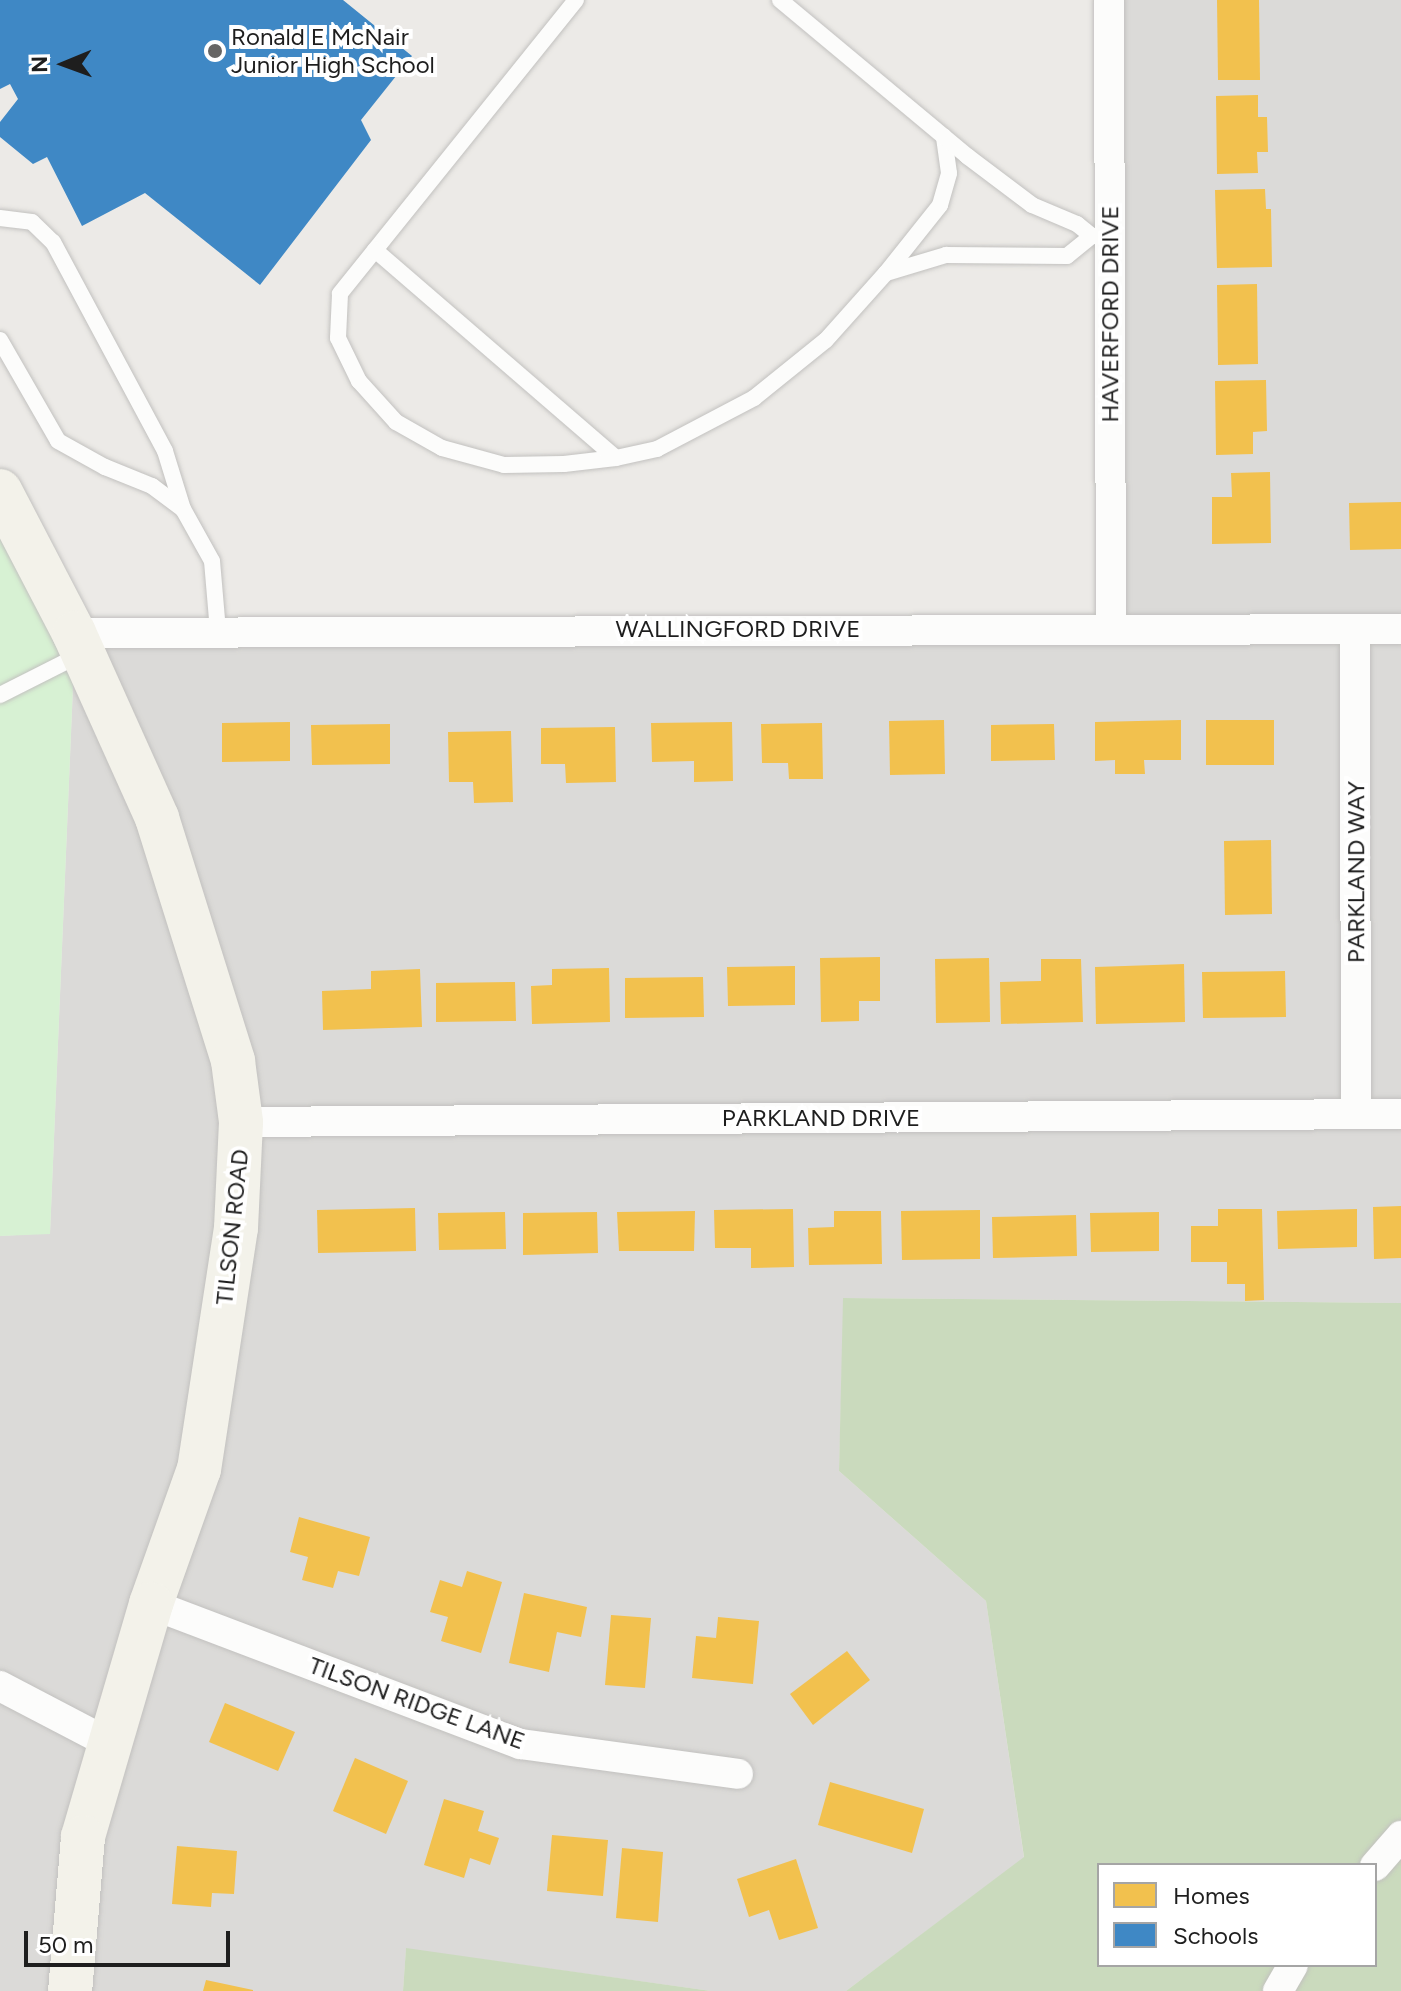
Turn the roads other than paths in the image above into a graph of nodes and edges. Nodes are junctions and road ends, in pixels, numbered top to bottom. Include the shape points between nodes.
1 (576, 0) edge
2 (780, 0) edge
3 (1109, 0) edge
4 (944, 136) junction
5 (0, 218) edge
6 (1101, 236) junction
7 (375, 250) junction
8 (886, 273) junction
9 (0, 340) edge
10 (616, 458) junction
11 (0, 491) edge
12 (183, 509) junction
13 (1111, 628) junction
14 (1401, 629) edge
15 (1355, 630) junction
16 (218, 631) junction
17 (78, 643) junction
18 (0, 695) edge
19 (1356, 1114) junction
20 (1401, 1114) edge
21 (241, 1122) junction
22 (151, 1604) junction
23 (0, 1686) edge
24 (109, 1743) junction
25 (738, 1774) dead end
26 (1401, 1836) edge
27 (1377, 1864) edge
28 (1292, 1967) edge
29 (70, 1991) edge
30 (1278, 1991) edge

1 - 7 lane
2 - 4 lane
3 - 6 street, HAVERFORD DRIVE
4 - 6 lane via 1032,205
4 - 8 lane via 949,173 940,205
5 - 12 lane via 32,222 53,242 165,451
6 - 8 lane via 1067,256 946,255
6 - 13 street, HAVERFORD DRIVE
7 - 10 lane
7 - 10 lane via 340,294 338,338 359,381 396,422 442,448 504,465
8 - 10 lane via 826,340 754,398 657,449
9 - 12 lane via 58,441 152,486
11 - 17 street, TILSON ROAD
12 - 16 lane via 212,561
13 - 15 street, WALLINGFORD DRIVE
13 - 16 street, WALLINGFORD DRIVE
14 - 15 street, WALLINGFORD DRIVE
15 - 19 street, PARKLAND WAY
16 - 17 street, WALLINGFORD DRIVE
17 - 18 lane
17 - 21 street, TILSON ROAD via 157,818 233,1061
19 - 20 street, PARKLAND DRIVE
19 - 21 street, PARKLAND DRIVE
21 - 22 street, TILSON ROAD via 236,1228 199,1469
22 - 24 street, TILSON ROAD
22 - 25 street, TILSON RIDGE LANE via 520,1744
23 - 24 street
24 - 29 street, TILSON ROAD via 83,1837
26 - 27 street
28 - 30 street

